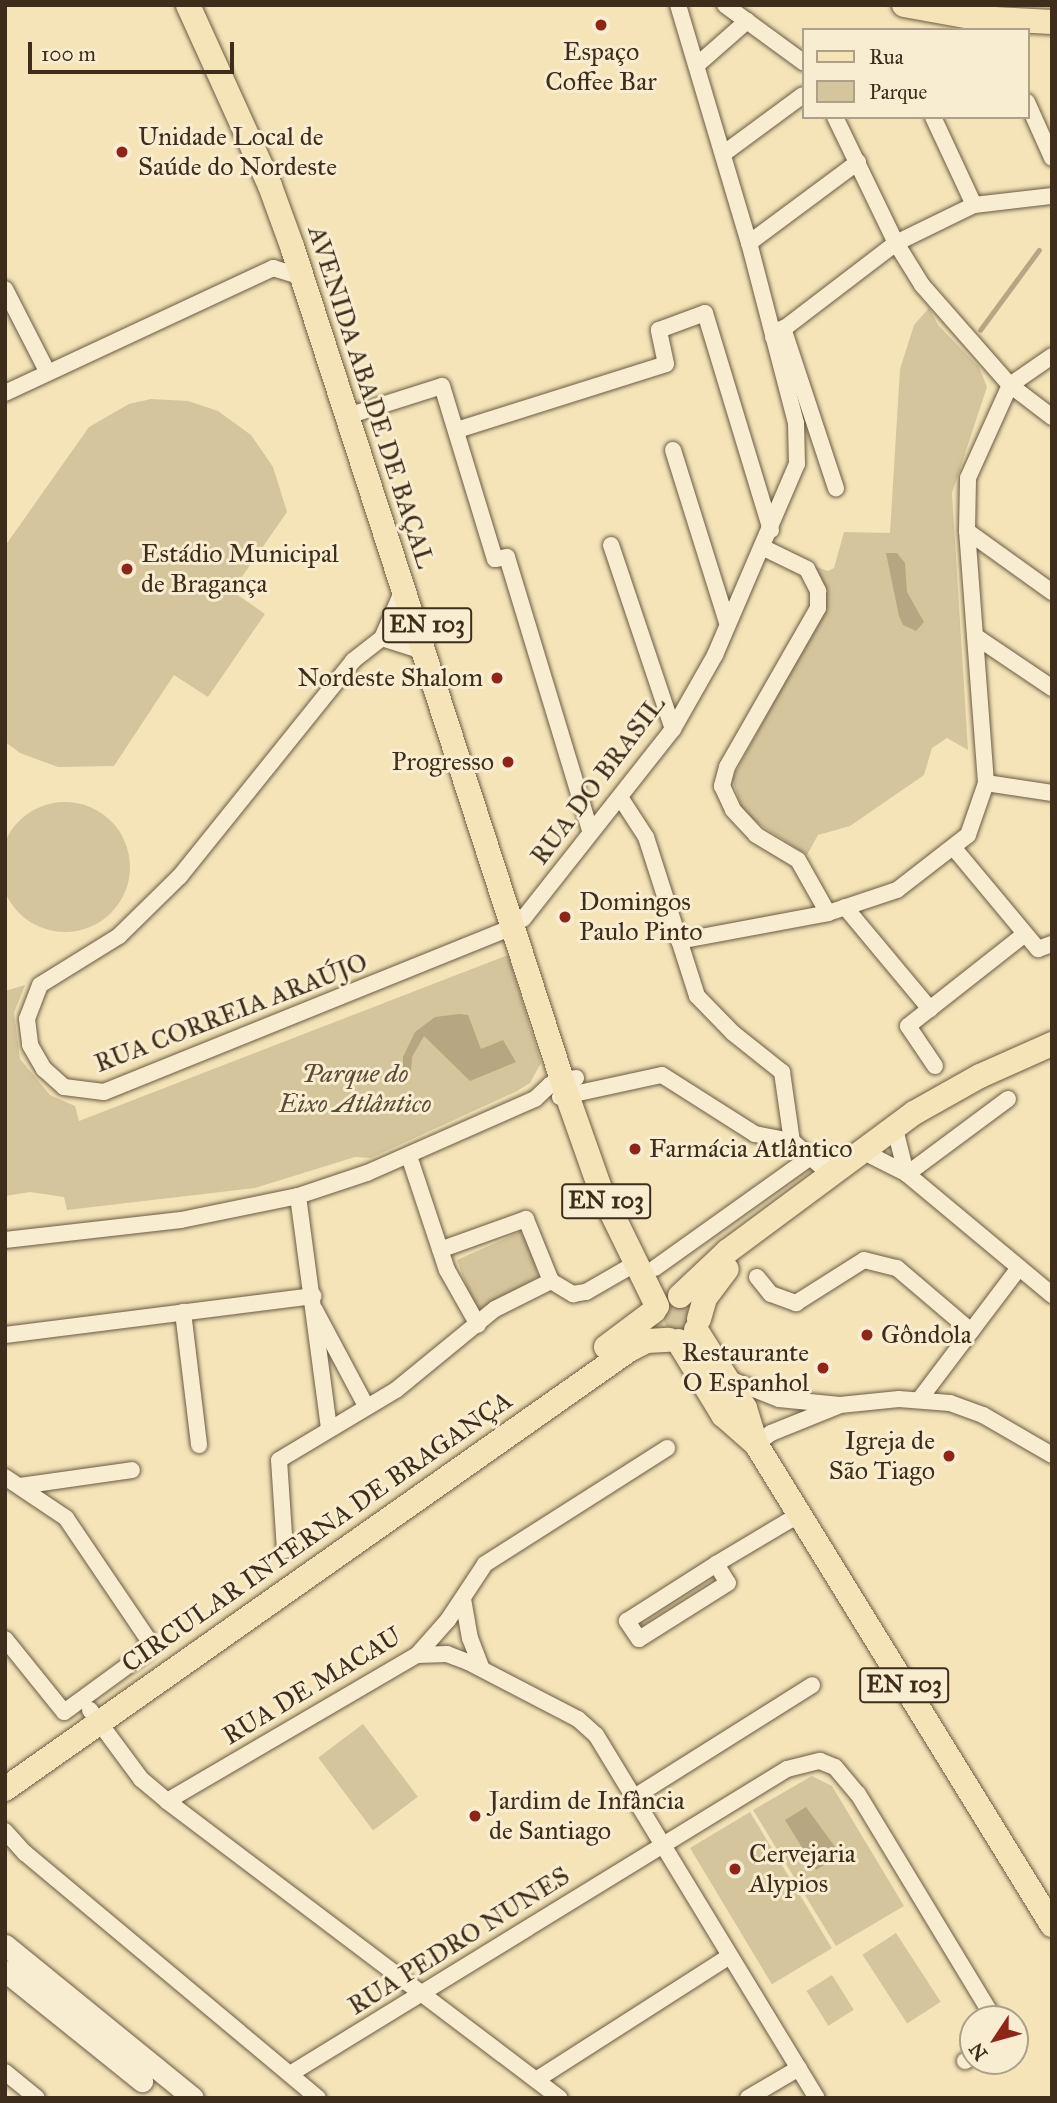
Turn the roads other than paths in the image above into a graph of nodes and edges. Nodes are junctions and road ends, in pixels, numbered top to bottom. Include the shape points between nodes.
1 (188, 5) edge
2 (197, 5) edge
3 (678, 5) edge
4 (904, 5) edge
5 (727, 6) edge
6 (747, 22) junction
7 (1047, 23) edge
8 (802, 61) edge
9 (697, 65) junction
10 (802, 96) edge
11 (1029, 106) edge
12 (238, 107) junction
13 (836, 119) edge
14 (934, 119) edge
15 (723, 154) junction
16 (1052, 158) edge
17 (858, 162) junction
18 (1052, 196) edge
19 (974, 205) junction
20 (749, 243) junction
21 (896, 243) junction
22 (302, 259) junction
23 (254, 276) junction
24 (5, 289) edge
25 (778, 332) junction
26 (1052, 356) edge
27 (48, 373) junction
28 (1010, 385) junction
29 (5, 393) edge
30 (358, 413) junction
31 (1052, 417) edge
32 (457, 430) junction
33 (673, 450) dead end
34 (836, 488) dead end
35 (771, 530) junction
36 (967, 531) junction
37 (611, 545) dead end
38 (764, 548) junction
39 (1052, 592) edge
40 (410, 594) junction
41 (727, 621) junction
42 (975, 636) junction
43 (382, 638) junction
44 (427, 644) junction
45 (1052, 688) edge
46 (673, 729) junction
47 (986, 783) junction
48 (1052, 793) edge
49 (620, 797) junction
50 (590, 830) junction
51 (954, 847) junction
52 (845, 907) junction
53 (828, 912) junction
54 (518, 923) junction
55 (1026, 933) junction
56 (679, 941) junction
57 (1052, 944) edge
58 (930, 1009) junction
59 (1052, 1044) edge
60 (1052, 1053) edge
61 (935, 1066) dead end
62 (570, 1093) junction
63 (1008, 1099) dead end
64 (897, 1137) junction
65 (792, 1141) junction
66 (409, 1156) junction
67 (872, 1156) junction
68 (808, 1158) junction
69 (839, 1169) junction
70 (907, 1174) junction
71 (810, 1190) junction
72 (298, 1196) junction
73 (5, 1240) edge
74 (440, 1250) junction
75 (646, 1265) junction
76 (1019, 1268) junction
77 (757, 1277) dead end
78 (551, 1281) junction
79 (1052, 1295) edge
80 (665, 1302) junction
81 (315, 1303) junction
82 (183, 1312) junction
83 (478, 1325) junction
84 (971, 1331) junction
85 (686, 1333) junction
86 (5, 1335) edge
87 (726, 1376) junction
88 (919, 1400) junction
89 (365, 1404) junction
90 (840, 1405) junction
91 (329, 1428) junction
92 (756, 1444) junction
93 (199, 1445) dead end
94 (667, 1448) dead end
95 (1052, 1455) edge
96 (132, 1470) dead end
97 (5, 1477) edge
98 (20, 1486) junction
99 (800, 1514) junction
100 (285, 1550) dead end
101 (716, 1564) junction
102 (463, 1599) junction
103 (5, 1639) edge
104 (417, 1655) junction
105 (482, 1669) junction
106 (811, 1685) dead end
107 (94, 1716) junction
108 (5, 1772) edge
109 (5, 1789) edge
110 (636, 1796) junction
111 (167, 1801) junction
112 (5, 1832) edge
113 (5, 1841) edge
114 (665, 1844) junction
115 (24, 1853) junction
116 (1052, 1926) edge
117 (5, 1945) edge
118 (730, 1956) junction
119 (5, 1971) edge
120 (423, 1994) junction
121 (986, 2005) edge
122 (799, 2068) junction
123 (5, 2072) edge
124 (289, 2074) junction
125 (536, 2080) junction
126 (142, 2081) dead end
127 (37, 2098) edge
128 (193, 2098) edge
129 (318, 2098) edge
130 (559, 2098) edge
131 (748, 2098) edge
132 (817, 2098) edge

1 - 12 main road, AVENIDA ABADE DE BAÇAL / EN 103
2 - 12 main road, AVENIDA ABADE DE BAÇAL / EN 103
3 - 9 street
4 - 7 main road
5 - 6 street
6 - 8 street
6 - 9 street
9 - 15 street
10 - 15 street
11 - 16 street
12 - 22 main road, AVENIDA ABADE DE BAÇAL / EN 103 via 280,183
13 - 17 street
14 - 19 street
15 - 20 street
17 - 20 street
17 - 21 street
18 - 19 street
19 - 21 street
20 - 25 street
21 - 25 street
21 - 28 street via 922,285
22 - 23 street
22 - 23 street
22 - 30 main road, AVENIDA ABADE DE BAÇAL / EN 103
22 - 40 main road, AVENIDA ABADE DE BAÇAL / EN 103
23 - 27 street
24 - 27 street
25 - 34 street
25 - 35 street, RUA DO BRASIL via 796,423 797,464
26 - 28 street
27 - 29 street
28 - 31 street
28 - 36 street via 968,478
30 - 32 street via 442,386
30 - 40 main road, AVENIDA ABADE DE BAÇAL / EN 103
32 - 35 street via 666,364 659,330 705,313
32 - 50 street via 495,559 507,557
33 - 41 street
35 - 38 street, RUA DO BRASIL
36 - 39 street
36 - 42 street
37 - 46 street
38 - 41 street, RUA DO BRASIL
38 - 53 street via 807,569 818,591 818,608 727,767 722,786 733,810 756,835 798,860
40 - 43 street, RUA CORREIA ARAÚJO
40 - 44 main road, AVENIDA ABADE DE BAÇAL / EN 103
41 - 46 street, RUA DO BRASIL via 715,655
42 - 45 street
42 - 47 street
43 - 44 street
43 - 54 street, RUA CORREIA ARAÚJO via 353,662 149,908 107,945 40,985 27,1018 30,1045 44,1069 64,1087 104,1092
44 - 54 main road, AVENIDA ABADE DE BAÇAL / EN 103
46 - 49 street, RUA DO BRASIL
47 - 48 street
47 - 51 street via 968,835
49 - 50 street, RUA DO BRASIL
49 - 56 street via 646,837
50 - 54 street, RUA DO BRASIL
51 - 52 street via 897,890
51 - 55 street
52 - 53 street
52 - 58 street
53 - 56 street
54 - 62 main road, AVENIDA ABADE DE BAÇAL / EN 103
55 - 57 street via 1038,948
55 - 58 street
56 - 65 street via 697,996 733,1033 782,1072
58 - 61 street via 908,1026
59 - 69 main road, CIRCULAR INTERNA DE BRAGANÇA via 980,1076 914,1113
60 - 64 main road via 970,1091
62 - 65 street via 662,1075 755,1134
62 - 66 street via 535,1099
62 - 75 main road, AVENIDA ABADE DE BAÇAL / EN 103
63 - 70 street
64 - 67 main road
64 - 70 street
65 - 68 street
66 - 72 street
66 - 74 street
67 - 70 street
67 - 85 main road via 729,1266 711,1287
68 - 69 street
68 - 71 street via 815,1174
68 - 75 street
69 - 71 main road, CIRCULAR INTERNA DE BRAGANÇA
70 - 76 street
71 - 80 main road, CIRCULAR INTERNA DE BRAGANÇA
72 - 73 street via 181,1220
72 - 81 street
74 - 78 street via 526,1219
74 - 83 street
75 - 78 street via 586,1292 564,1291
75 - 80 main road, AVENIDA ABADE DE BAÇAL / EN 103
76 - 79 street
76 - 84 street
77 - 84 street via 771,1294 796,1303 864,1260 897,1268
78 - 83 street via 495,1309
80 - 85 main road, AVENIDA ABADE DE BAÇAL / EN 103 via 694,1304
80 - 85 main road, AVENIDA ABADE DE BAÇAL / EN 103 via 655,1329
80 - 107 main road, CIRCULAR INTERNA DE BRAGANÇA
81 - 82 street
81 - 89 street
81 - 91 street via 313,1330
82 - 86 street
82 - 93 street
83 - 89 street via 396,1390
84 - 88 street
85 - 87 main road, AVENIDA ABADE DE BAÇAL / EN 103
85 - 92 main road, AVENIDA ABADE DE BAÇAL / EN 103 via 723,1415
85 - 107 main road, CIRCULAR INTERNA DE BRAGANÇA via 629,1350
87 - 90 street via 768,1398
87 - 92 main road, AVENIDA ABADE DE BAÇAL / EN 103 via 750,1417
88 - 90 street
88 - 95 street via 983,1415
89 - 91 street
90 - 92 street via 771,1433
91 - 100 street via 279,1460
92 - 99 main road, AVENIDA ABADE DE BAÇAL / EN 103
94 - 102 street, RUA DE MACAU via 502,1551 485,1564
96 - 98 street
97 - 98 street
98 - 103 street via 66,1518 148,1639 145,1653 64,1712
99 - 101 street
99 - 116 main road, AVENIDA ABADE DE BAÇAL / EN 103
101 - 101 street via 626,1620 639,1640 728,1583
102 - 104 street, RUA DE MACAU
102 - 105 street
104 - 105 street via 447,1654
104 - 111 street, RUA DE MACAU
105 - 110 street via 578,1719 596,1735
106 - 110 street
107 - 108 main road, CIRCULAR INTERNA DE BRAGANÇA
107 - 109 main road, CIRCULAR INTERNA DE BRAGANÇA
107 - 111 street via 141,1779
110 - 114 street
111 - 120 street
112 - 115 street
113 - 115 street
114 - 118 street
114 - 120 street, RUA PEDRO NUNES
114 - 121 street, RUA PEDRO NUNES via 787,1769 820,1761 835,1767 858,1794
115 - 124 street
117 - 128 main road
118 - 122 street
118 - 125 street
119 - 126 main road
120 - 124 street, RUA PEDRO NUNES
120 - 125 street
122 - 131 street
122 - 132 street
123 - 127 street
124 - 129 street
125 - 130 street

